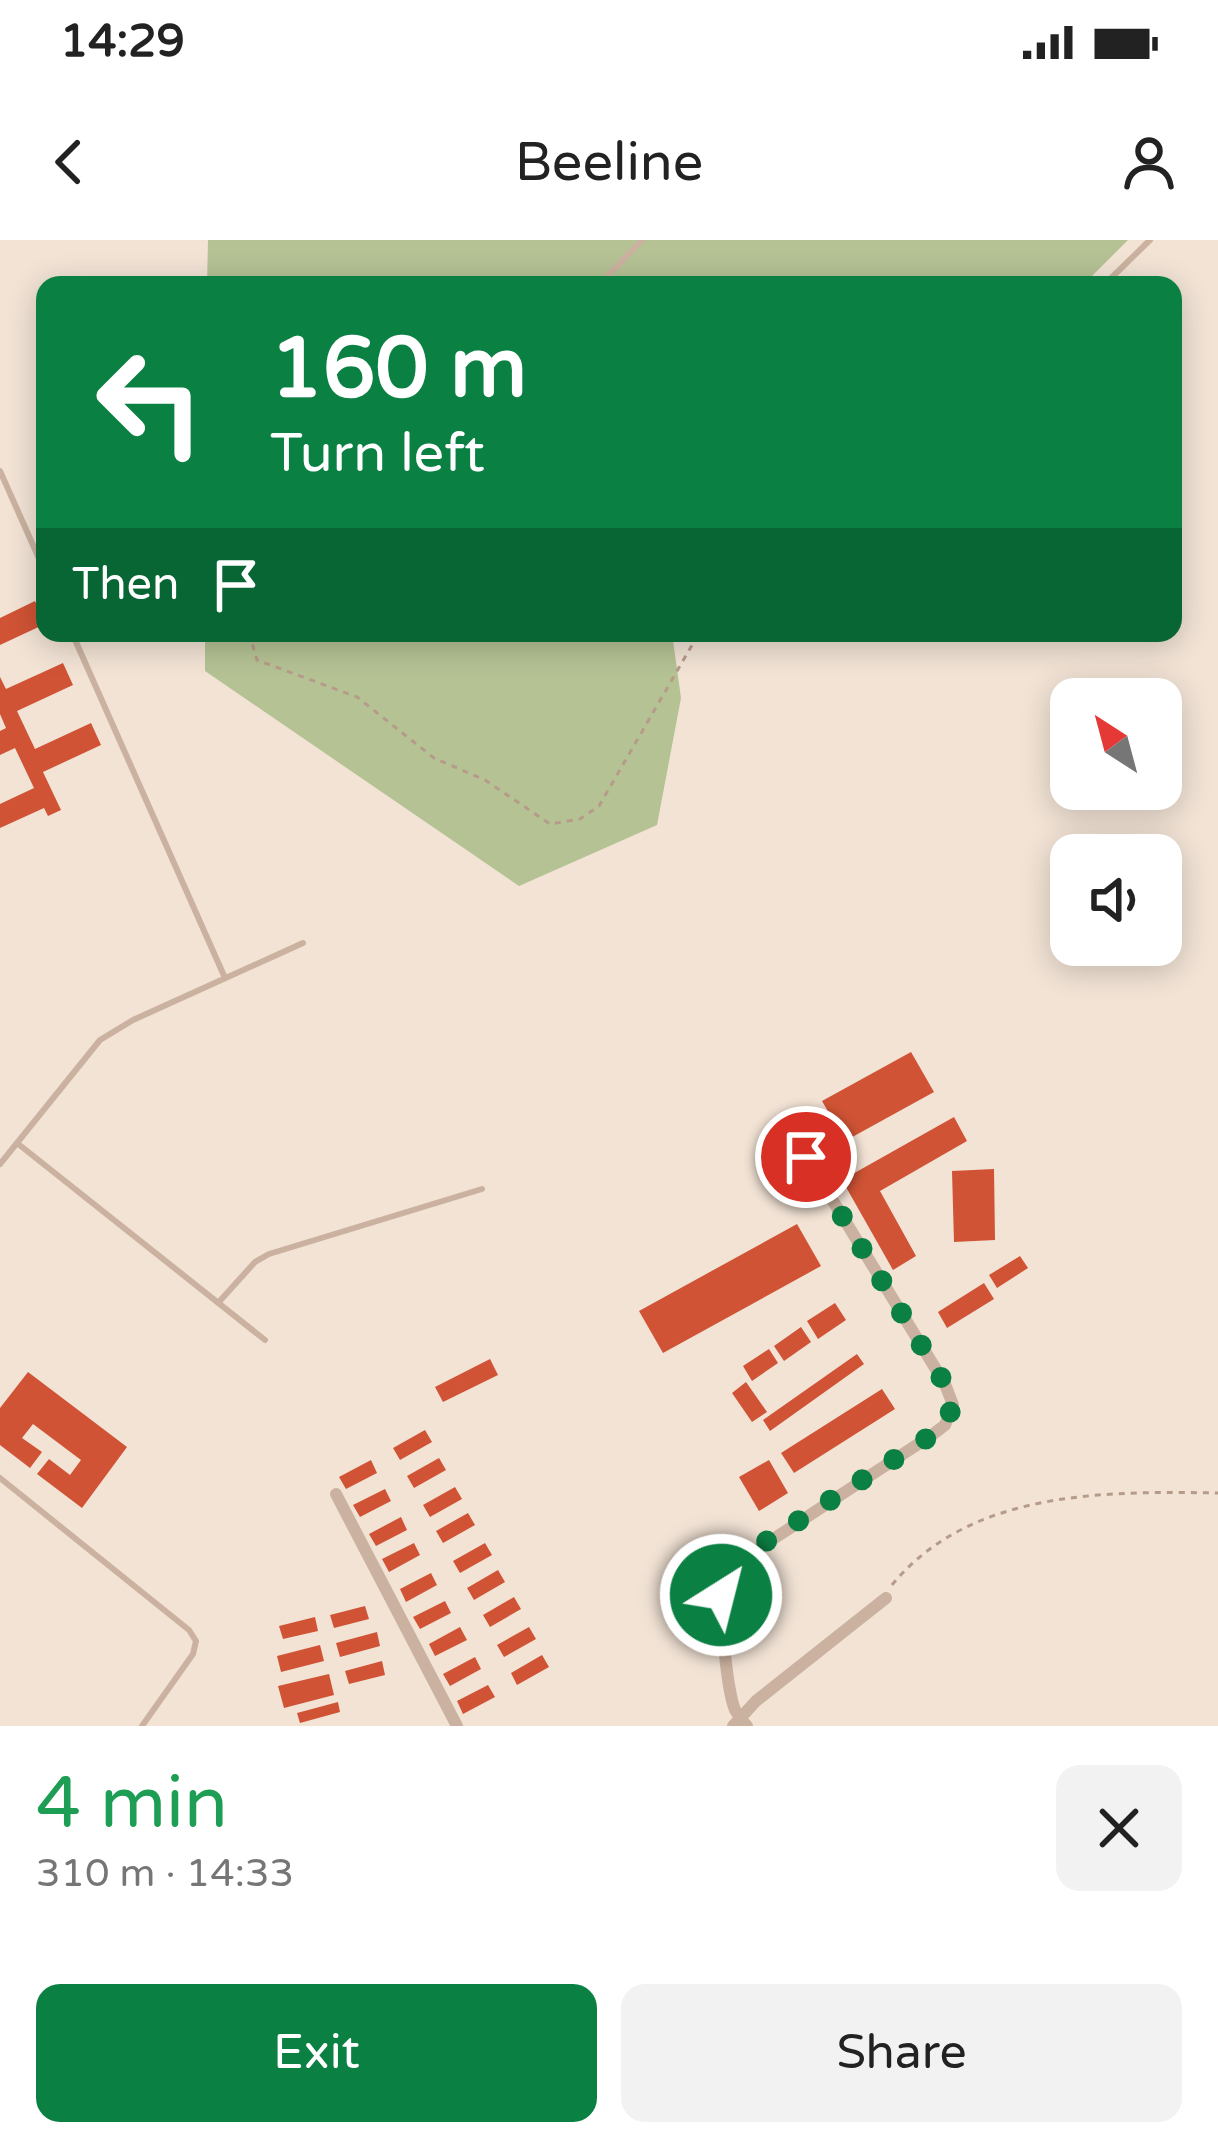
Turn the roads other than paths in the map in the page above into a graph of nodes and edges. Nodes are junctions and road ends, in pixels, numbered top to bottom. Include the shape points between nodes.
1 (642, 240) edge
2 (1150, 240) edge
3 (608, 276) edge
4 (1113, 276) edge
5 (0, 471) edge
6 (36, 552) edge
7 (76, 642) edge
8 (303, 943) dead end
9 (225, 978) junction
10 (17, 1143) junction
11 (806, 1157) dead end
12 (0, 1164) edge
13 (482, 1189) dead end
14 (218, 1303) junction
15 (265, 1340) dead end
16 (0, 1478) edge
17 (336, 1494) dead end
18 (886, 1598) road end
19 (740, 1724) edge
20 (142, 1726) edge
21 (458, 1726) edge

1 - 3 lane
2 - 4 lane
5 - 6 lane
7 - 9 lane
8 - 9 lane
9 - 10 lane via 100,1040
10 - 12 lane
10 - 14 lane
11 - 19 street via 953,1405 932,1435 726,1570 723,1619
13 - 14 lane via 269,1254
14 - 15 lane
16 - 20 lane via 194,1638 193,1654
17 - 21 street
18 - 19 street via 756,1701

